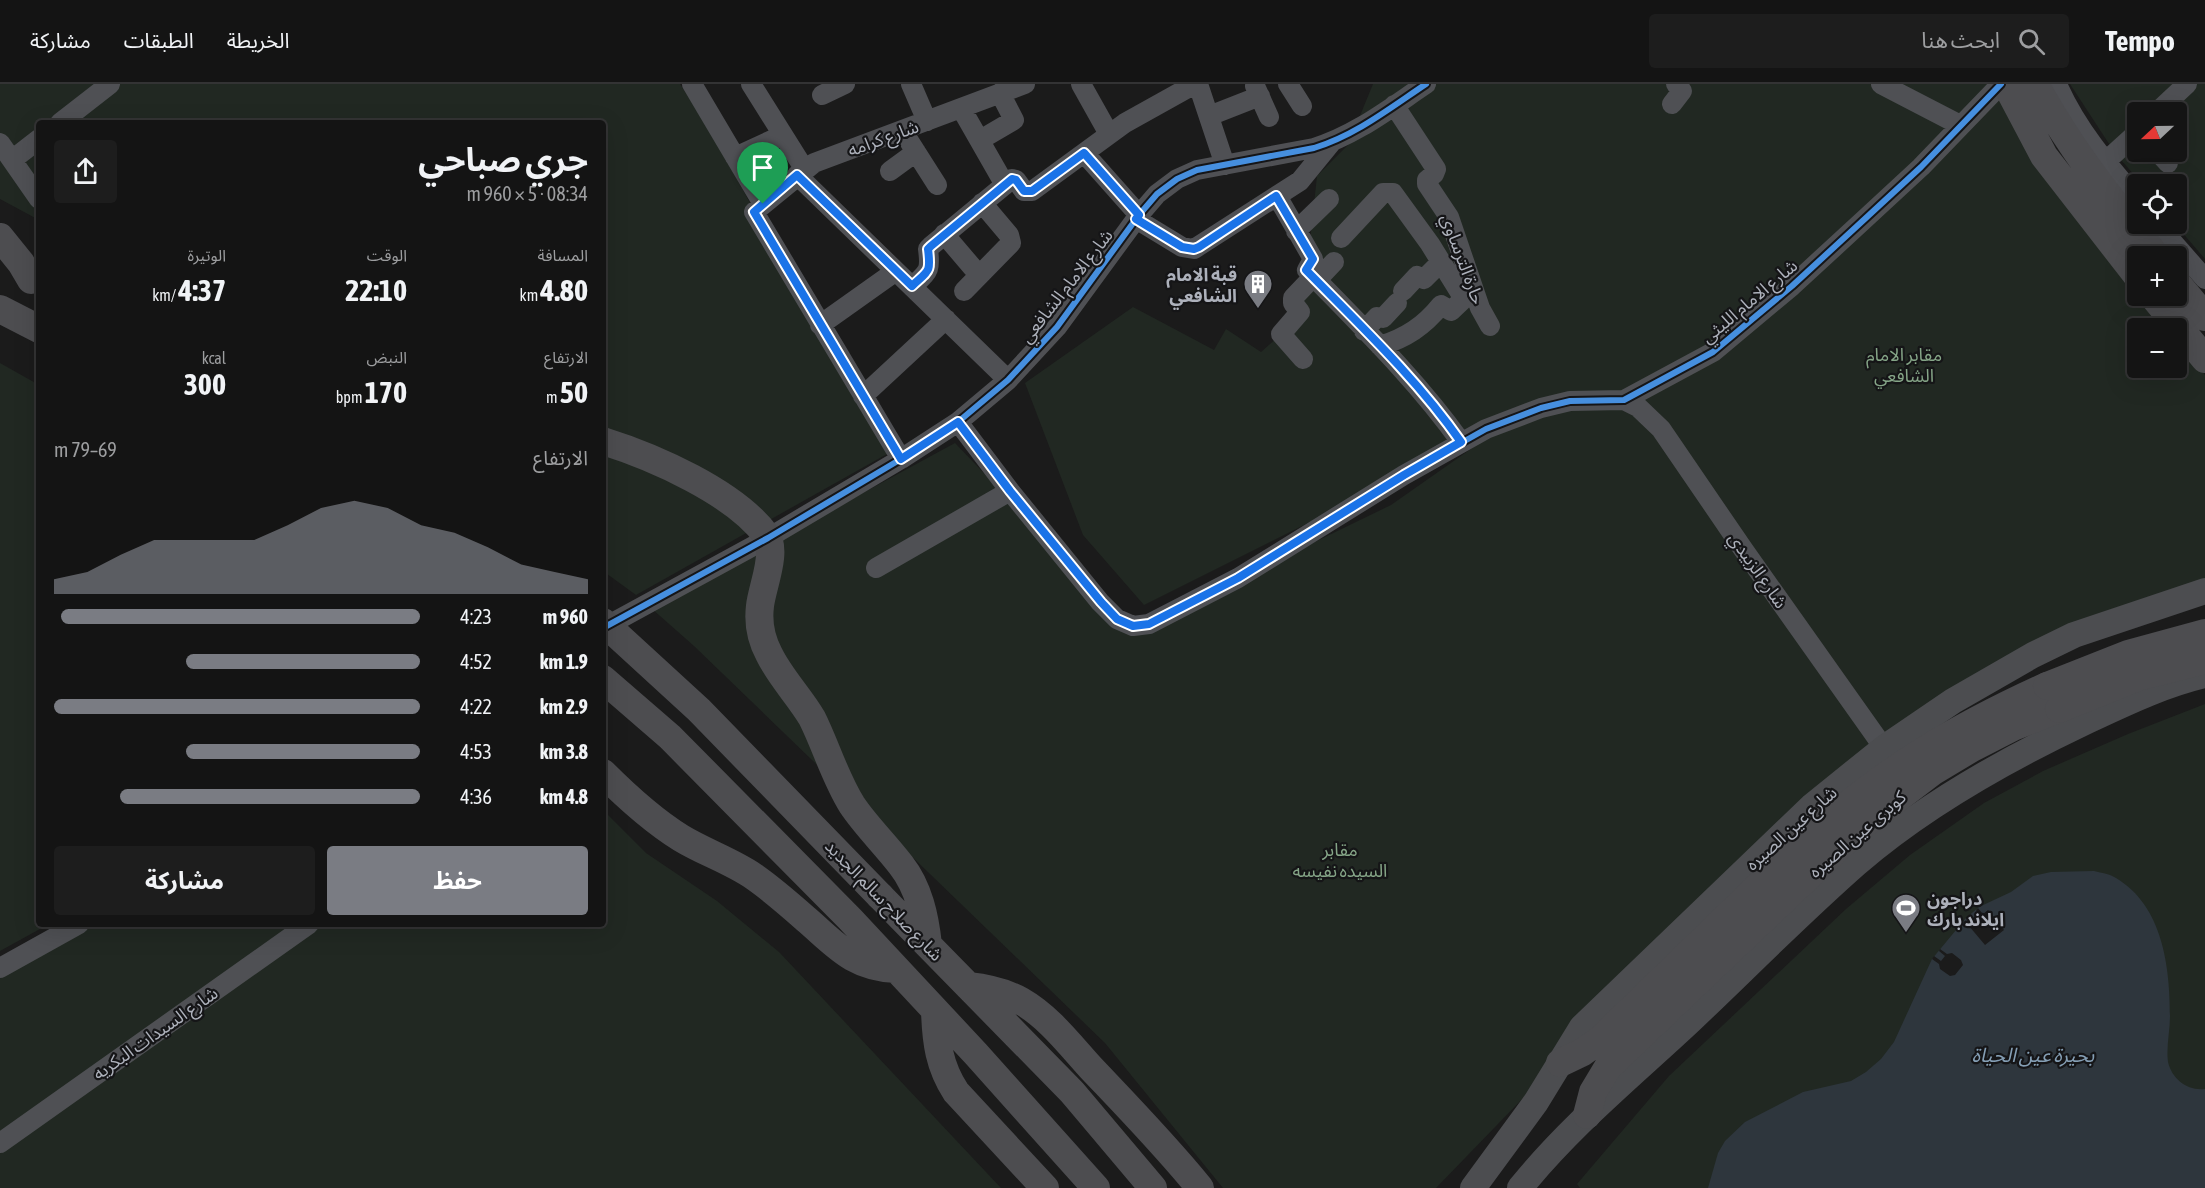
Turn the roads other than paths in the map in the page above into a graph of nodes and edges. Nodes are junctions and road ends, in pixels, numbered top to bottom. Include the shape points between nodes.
1 (110, 84) edge
2 (692, 84) edge
3 (751, 84) edge
4 (845, 84) edge
5 (911, 84) edge
6 (1025, 84) edge
7 (1081, 84) edge
8 (1196, 84) edge
9 (1288, 84) edge
10 (1426, 84) edge
11 (1676, 84) edge
12 (1881, 84) edge
13 (2002, 84) edge
14 (2035, 84) edge
15 (2057, 84) edge
16 (2187, 84) edge
17 (1257, 88) edge
18 (1000, 93) junction
19 (822, 95) dead end
20 (2168, 102) edge
21 (1672, 104) dead end
22 (1394, 105) junction
23 (1302, 106) dead end
24 (961, 108) junction
25 (1209, 116) junction
26 (1269, 117) dead end
27 (64, 120) edge
28 (927, 121) junction
29 (1960, 125) junction
30 (902, 130) junction
31 (1109, 134) junction
32 (783, 135) junction
33 (980, 140) junction
34 (36, 141) edge
35 (2127, 142) edge
36 (0, 143) edge
37 (1331, 143) junction
38 (916, 152) junction
39 (1084, 153) junction
40 (735, 158) junction
41 (12, 160) junction
42 (2105, 162) junction
43 (1225, 165) junction
44 (890, 171) dead end
45 (801, 172) junction
46 (937, 185) dead end
47 (1005, 185) junction
48 (2127, 187) edge
49 (36, 195) edge
50 (1276, 196) junction
51 (1329, 199) dead end
52 (982, 202) junction
53 (758, 208) junction
54 (1138, 217) junction
55 (1296, 231) junction
56 (944, 234) junction
57 (2166, 234) edge
58 (0, 237) edge
59 (1341, 238) dead end
60 (2148, 246) edge
61 (1334, 261) dead end
62 (1441, 262) junction
63 (2127, 263) edge
64 (0, 264) edge
65 (973, 268) dead end
66 (896, 271) junction
67 (2127, 273) edge
68 (1315, 279) junction
69 (2205, 279) edge
70 (35, 282) edge
71 (912, 286) junction
72 (964, 291) dead end
73 (1468, 294) junction
74 (2187, 295) edge
75 (2153, 306) edge
76 (2161, 306) edge
77 (0, 309) edge
78 (2205, 317) edge
79 (2163, 318) edge
80 (946, 320) junction
81 (820, 325) junction
82 (1490, 326) dead end
83 (21, 328) edge
84 (1364, 331) junction
85 (1380, 346) junction
86 (2187, 348) edge
87 (1303, 359) dead end
88 (2205, 359) edge
89 (2205, 370) edge
90 (1008, 380) junction
91 (863, 396) junction
92 (1624, 400) junction
93 (958, 422) junction
94 (606, 442) edge
95 (1461, 442) junction
96 (901, 459) junction
97 (1010, 491) junction
98 (768, 538) junction
99 (876, 568) dead end
100 (2205, 591) edge
101 (606, 625) edge
102 (606, 626) edge
103 (2205, 633) edge
104 (2074, 635) junction
105 (2205, 660) edge
106 (2205, 675) edge
107 (606, 682) edge
108 (2117, 707) junction
109 (1884, 748) junction
110 (606, 776) edge
111 (74, 927) edge
112 (305, 927) edge
113 (928, 945) junction
114 (0, 968) edge
115 (896, 969) junction
116 (968, 986) junction
117 (935, 1011) junction
118 (1560, 1063) junction
119 (1587, 1115) junction
120 (0, 1143) edge
121 (1045, 1188) edge
122 (1096, 1188) edge
123 (1153, 1188) edge
124 (1200, 1188) edge
125 (1473, 1188) edge
126 (1520, 1188) edge

1 - 27 street
2 - 40 street
3 - 32 street
4 - 19 street
5 - 28 street
6 - 18 street, شارع كرامه
7 - 31 street
8 - 25 street
8 - 31 street
9 - 23 street
10 - 22 street, شارع الامام الشافعي
11 - 21 street via 1682,94
12 - 29 street
13 - 29 street, شارع الامام الليثي
13 - 63 highway via 2044,156
13 - 67 street via 2028,140 2061,192
14 - 60 highway via 2091,175
15 - 42 street via 2075,119
16 - 20 street
17 - 25 street
17 - 26 street
18 - 24 street, شارع كرامه
18 - 33 street via 1014,120
22 - 37 street, شارع الامام الشافعي
22 - 73 street, حارة الترساوي via 1436,169 1427,184 1449,217
24 - 28 street, شارع كرامه
24 - 33 street
25 - 43 street
28 - 30 street, شارع كرامه
29 - 92 street, شارع الامام الليثي via 1869,216 1713,352
30 - 38 street
30 - 45 street, شارع كرامه via 814,163
31 - 39 street
32 - 40 street
32 - 45 street
33 - 47 street
34 - 41 street
35 - 42 street
36 - 41 street
37 - 43 street, شارع الامام الشافعي
37 - 50 street via 1300,181
38 - 44 street
38 - 46 street
39 - 47 street via 1032,191 1024,191 1014,178
39 - 54 street
40 - 53 street
41 - 49 street
42 - 48 street
43 - 54 street, شارع الامام الشافعي via 1197,170 1178,179 1157,194
45 - 53 street, شارع كرامه
45 - 66 street
47 - 52 street
50 - 54 street via 1194,249 1182,247
50 - 55 street
51 - 55 street
52 - 56 street
52 - 72 street via 1011,243
53 - 81 street
54 - 90 street, شارع الامام الشافعي via 1057,327
55 - 68 street via 1313,259 1306,269
56 - 65 street
56 - 71 street via 928,249 929,271
57 - 69 street
58 - 70 highway
59 - 62 street via 1383,193 1393,193
61 - 68 street
62 - 73 street
62 - 84 street via 1424,279 1417,276 1383,318 1377,317
64 - 70 highway
66 - 71 street
66 - 81 street
68 - 84 street
68 - 87 street via 1293,298 1300,312 1281,334
71 - 80 street
73 - 82 street, حارة الترساوي
73 - 85 street via 1450,311 1441,305 1415,331
74 - 78 highway
75 - 79 street
76 - 88 highway
77 - 83 highway
80 - 90 street
80 - 91 street
81 - 91 street
84 - 85 street
85 - 95 street
86 - 89 street
90 - 93 street, شارع الامام الشافعي
91 - 96 street
92 - 95 street, شارع الامام الليثي via 1570,401 1541,408
92 - 109 street, شارع الزبيدي via 1638,407 1661,429
93 - 96 street, شارع الامام الشافعي
93 - 97 street, شارع الامام الليثي
94 - 98 highway via 705,487 749,515
95 - 97 street, شارع الامام الليثي via 1238,578 1149,624 1133,626 1117,619 1101,602
96 - 98 street, شارع الامام الشافعي
97 - 99 street
98 - 102 street, شارع الامام الشافعي
98 - 113 highway via 769,560 759,610 763,641 811,718 853,806 909,878 922,910
100 - 104 main road, شارع عين الصيره
101 - 113 highway, شارع صلاح سالم الجديد, bridge via 699,710
103 - 118 highway, كوبرى عين الصيره, bridge via 2128,654 2047,686 1957,730 1899,766 1807,839 1601,1039
104 - 108 main road via 2077,672 2087,689 2101,702
104 - 109 main road, شارع عين الصيره via 1953,701
105 - 119 highway, كوبرى عين الصيره, bridge via 2138,677 2013,727 1932,772 1898,797 1826,858 1618,1057 1599,1079
106 - 108 main road
107 - 115 highway, شارع صلاح سالم الجديد via 670,737
108 - 119 main road via 2028,751 1937,804 1857,863
109 - 118 main road, شارع عين الصيره via 1812,806 1582,1027
110 - 115 highway via 664,826 752,875 849,956 872,966
111 - 114 street
112 - 120 street, شارع السيدات البكريه
113 - 116 highway, شارع صلاح سالم الجديد
115 - 117 highway, شارع صلاح سالم الجديد
116 - 123 highway, شارع صلاح سالم الجديد via 1072,1092
116 - 124 highway via 1009,995 1034,1009
117 - 121 highway via 938,1056 948,1080
117 - 122 highway, شارع صلاح سالم الجديد
118 - 125 main road, شارع عين الصيره
119 - 126 main road

